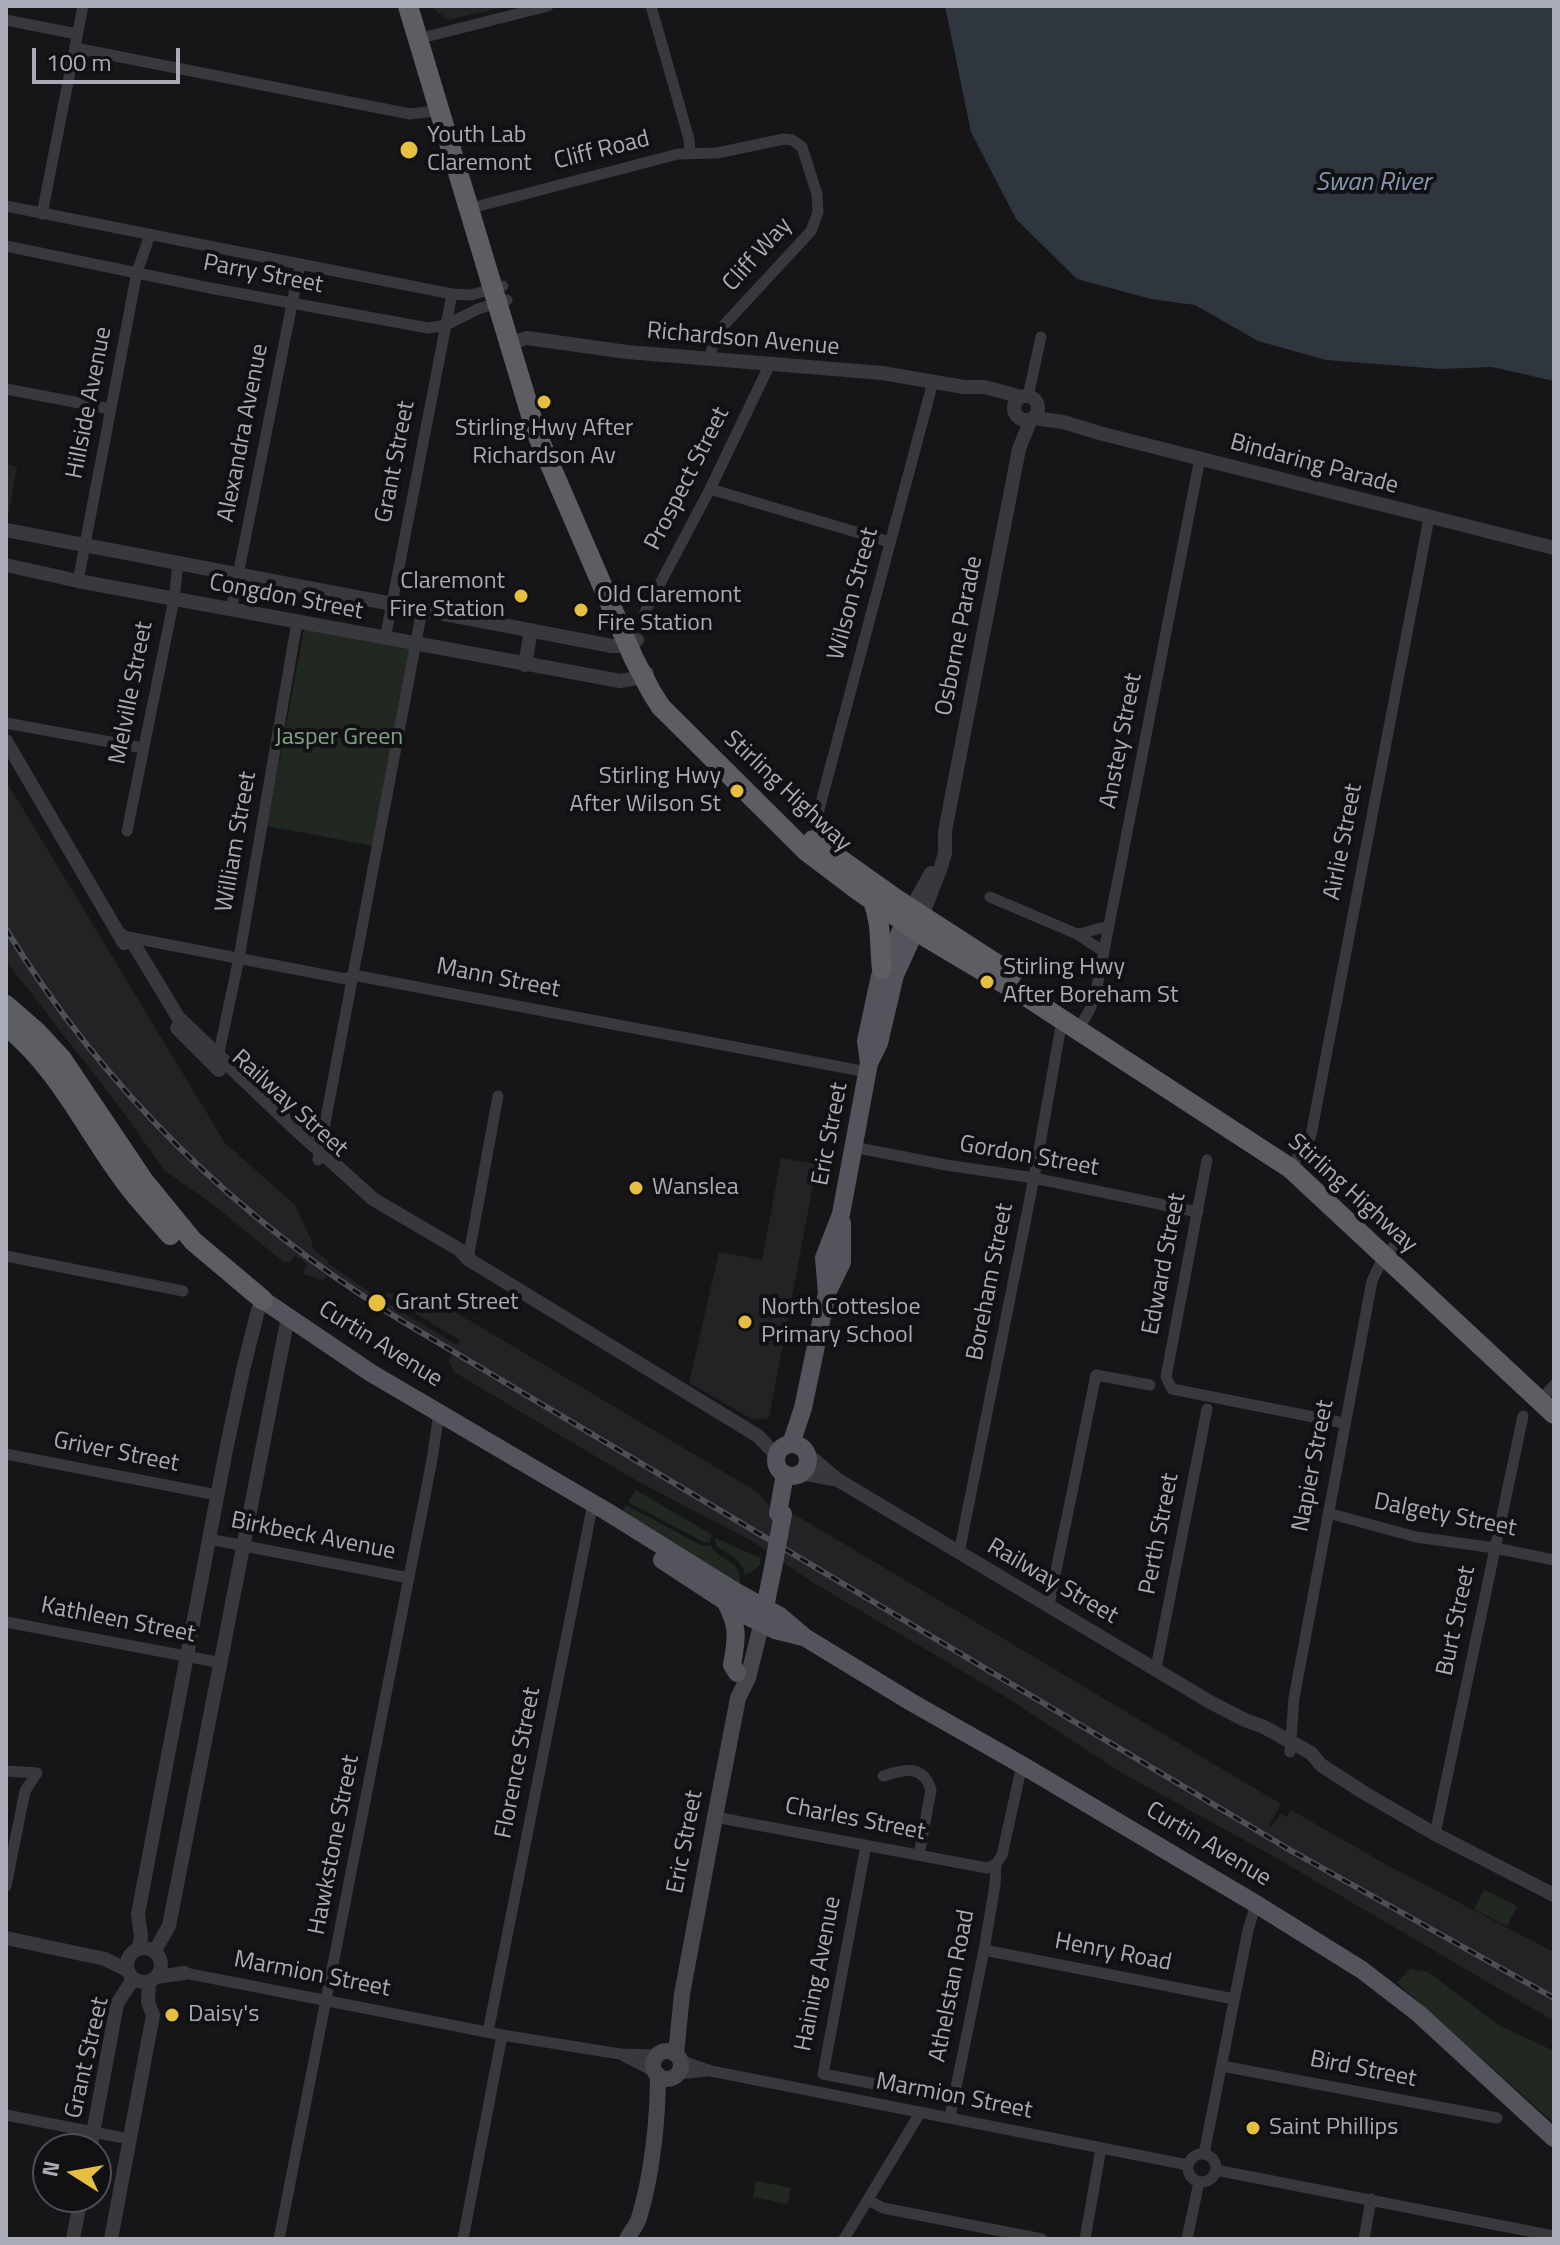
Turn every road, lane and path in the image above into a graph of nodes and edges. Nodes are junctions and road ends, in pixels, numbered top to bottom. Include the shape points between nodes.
1 (83, 6) edge
2 (408, 6) edge
3 (420, 6) edge
4 (548, 6) edge
5 (651, 6) edge
6 (6, 20) edge
7 (77, 34) junction
8 (429, 36) junction
9 (75, 48) junction
10 (444, 110) junction
11 (690, 153) junction
12 (6, 206) edge
13 (479, 206) junction
14 (42, 214) junction
15 (150, 235) junction
16 (6, 246) edge
17 (300, 264) junction
18 (137, 272) junction
19 (452, 294) junction
20 (500, 294) junction
21 (292, 302) junction
22 (446, 325) junction
23 (1041, 337) dead end
24 (520, 340) junction
25 (710, 359) junction
26 (770, 364) junction
27 (933, 382) junction
28 (6, 389) edge
29 (111, 409) junction
30 (1026, 409) junction
31 (1200, 458) junction
32 (710, 489) junction
33 (1429, 518) junction
34 (6, 530) edge
35 (890, 542) junction
36 (85, 545) junction
37 (1554, 548) edge
38 (178, 563) junction
39 (6, 565) edge
40 (238, 575) junction
41 (78, 581) junction
42 (174, 599) junction
43 (391, 604) junction
44 (231, 610) junction
45 (422, 610) junction
46 (644, 614) dead end
47 (297, 622) junction
48 (531, 630) junction
49 (385, 639) junction
50 (632, 642) junction
51 (415, 644) junction
52 (525, 665) junction
53 (647, 673) junction
54 (6, 723) edge
55 (6, 741) edge
56 (143, 748) junction
57 (817, 817) dead end
58 (127, 831) dead end
59 (990, 897) dead end
60 (873, 901) junction
61 (914, 919) junction
62 (1109, 927) junction
63 (1077, 934) junction
64 (121, 935) junction
65 (1104, 952) junction
66 (239, 958) junction
67 (882, 969) junction
68 (353, 975) junction
69 (6, 1005) edge
70 (1071, 1025) junction
71 (6, 1026) edge
72 (217, 1062) junction
73 (868, 1068) junction
74 (498, 1096) dead end
75 (853, 1147) junction
76 (319, 1155) junction
77 (1207, 1160) dead end
78 (1293, 1164) junction
79 (1034, 1178) junction
80 (1198, 1212) junction
81 (1389, 1252) junction
82 (6, 1256) edge
83 (468, 1259) junction
84 (183, 1291) dead end
85 (260, 1305) junction
86 (287, 1323) junction
87 (1150, 1385) dead end
88 (1550, 1399) edge
89 (1207, 1409) dead end
90 (1523, 1416) dead end
91 (441, 1418) junction
92 (1344, 1423) junction
93 (793, 1449) junction
94 (6, 1454) edge
95 (792, 1474) junction
96 (838, 1480) junction
97 (217, 1495) junction
98 (592, 1509) junction
99 (1328, 1513) junction
100 (209, 1539) junction
101 (245, 1547) junction
102 (1495, 1548) junction
103 (959, 1553) junction
104 (1554, 1560) edge
105 (409, 1578) junction
106 (725, 1601) junction
107 (1049, 1605) junction
108 (757, 1612) junction
109 (6, 1622) edge
110 (186, 1657) junction
111 (222, 1663) junction
112 (1156, 1668) junction
113 (737, 1673) junction
114 (738, 1698) junction
115 (1287, 1745) junction
116 (1022, 1765) junction
117 (6, 1771) edge
118 (883, 1776) dead end
119 (715, 1817) junction
120 (1435, 1834) junction
121 (866, 1845) junction
122 (919, 1855) junction
123 (991, 1866) junction
124 (6, 1886) edge
125 (1554, 1895) edge
126 (1256, 1904) junction
127 (6, 1938) edge
128 (984, 1950) junction
129 (144, 1966) junction
130 (185, 1973) joint
131 (1234, 1999) junction
132 (326, 2000) junction
133 (488, 2032) junction
134 (502, 2035) junction
135 (667, 2065) junction
136 (1222, 2066) junction
137 (954, 2099) junction
138 (920, 2113) junction
139 (6, 2115) edge
140 (950, 2117) junction
141 (1497, 2118) dead end
142 (94, 2132) junction
143 (1554, 2138) edge
144 (129, 2139) junction
145 (1101, 2148) junction
146 (1204, 2154) junction
147 (1188, 2165) junction
148 (1216, 2170) junction
149 (1199, 2182) junction
150 (1371, 2199) junction
151 (868, 2200) junction
152 (78, 2213) edge
153 (639, 2221) junction
154 (1527, 2235) edge
155 (1554, 2236) edge
156 (1016, 2237) edge
157 (73, 2239) edge
158 (111, 2239) edge
159 (279, 2239) edge
160 (463, 2239) edge
161 (627, 2239) edge
162 (643, 2239) edge
163 (844, 2239) edge
164 (1042, 2239) edge
165 (1085, 2239) edge
166 (1187, 2239) edge
167 (1364, 2239) edge

1 - 7 street
2 - 10 highway, Stirling Highway
3 - 8 highway, Stirling Highway
4 - 8 street
5 - 11 street
6 - 7 street
7 - 9 street
8 - 10 highway, Stirling Highway
9 - 10 street via 410,114
9 - 14 street
10 - 13 highway, Stirling Highway
10 - 20 highway, Stirling Highway
11 - 13 street, Cliff Road
11 - 25 street, Cliff Way via 792,140 805,152 818,200 811,231 724,325
12 - 14 street, Parry Street
13 - 20 highway, Stirling Highway
14 - 15 street, Parry Street
15 - 17 street, Parry Street
15 - 18 street, Hillside Avenue
16 - 18 street, Parry Street
17 - 19 street, Parry Street
17 - 21 street, Alexandra Avenue
18 - 21 street, Parry Street
18 - 29 street, Hillside Avenue
19 - 20 street, Parry Street
19 - 22 street, Grant Street
20 - 22 street, Parry Street
20 - 24 highway, Stirling Highway
20 - 50 highway, Stirling Highway via 536,432
21 - 22 street, Parry Street via 428,328
21 - 40 street, Alexandra Avenue
22 - 43 street, Grant Street
23 - 30 street, Osborne Parade
24 - 25 street, Richardson Avenue
24 - 50 highway, Stirling Highway via 550,437
25 - 26 street, Richardson Avenue
26 - 27 street, Richardson Avenue
26 - 32 street, Prospect Street
27 - 30 street, Richardson Avenue
27 - 35 street, Wilson Street
28 - 29 street
29 - 36 street, Hillside Avenue
30 - 31 street, Bindaring Parade
30 - 61 street, Osborne Parade via 945,853
31 - 33 street, Bindaring Parade
31 - 62 street, Anstey Street
32 - 35 street
32 - 46 street, Prospect Street
33 - 37 street, Bindaring Parade
33 - 78 street, Airlie Street via 1313,1125
34 - 36 street, Congdon Street
35 - 57 street, Wilson Street
36 - 38 street, Congdon Street
36 - 41 street, Hillside Avenue
38 - 40 street, Congdon Street
38 - 42 street, Melville Street
39 - 41 street, Congdon Street
40 - 43 street, Congdon Street
40 - 44 street, Alexandra Avenue
41 - 42 street, Congdon Street
42 - 44 street, Congdon Street
42 - 56 street, Melville Street
43 - 45 street, Congdon Street
43 - 49 street, Grant Street
44 - 47 street, Congdon Street
45 - 48 street, Congdon Street
45 - 51 street
47 - 49 street, Congdon Street
47 - 66 street, William Street
48 - 50 street, Congdon Street via 612,646
48 - 52 street
49 - 51 street, Congdon Street
50 - 53 highway, Stirling Highway
51 - 52 street, Congdon Street
51 - 68 street
52 - 53 street, Congdon Street via 620,681
53 - 60 highway, Stirling Highway via 661,707 806,851
53 - 61 highway, Stirling Highway via 803,832
54 - 56 street
55 - 64 street, Railway Street
56 - 58 street, Melville Street
59 - 63 street
60 - 61 highway, Stirling Highway
60 - 67 highway via 880,921
61 - 67 main road, Eric Street
61 - 70 highway, Stirling Highway
61 - 73 main road, Eric Street
62 - 63 street
62 - 65 street, Anstey Street
63 - 65 street
64 - 66 street, Mann Street
64 - 72 street, Railway Street via 172,1023
65 - 70 street, Anstey Street via 1095,997
66 - 68 street, Mann Street via 346,979
66 - 72 street, William Street
67 - 73 main road, Eric Street via 866,1041
68 - 73 street, Mann Street
68 - 76 street
69 - 85 highway, Curtin Avenue via 62,1059 144,1181 193,1241
70 - 78 highway, Stirling Highway
70 - 79 street, Boreham Street
71 - 85 highway, Curtin Avenue via 56,1076 126,1183 179,1245
72 - 76 street, Railway Street
73 - 75 main road, Eric Street
74 - 83 street
75 - 79 street, Gordon Street
75 - 93 main road, Eric Street via 841,1214 824,1258 827,1293
76 - 83 street, Railway Street via 372,1208 455,1258
77 - 80 street, Edward Street
78 - 81 highway, Stirling Highway
79 - 80 street, Gordon Street
79 - 103 street, Boreham Street
80 - 92 street, Edward Street via 1166,1377 1172,1389
81 - 88 highway, Stirling Highway
81 - 92 street, Napier Street via 1372,1281
82 - 84 street
83 - 93 street, Railway Street via 758,1436
85 - 86 main road, Curtin Avenue
85 - 97 street, Grant Street
86 - 91 main road, Curtin Avenue
86 - 101 street, Grant Street
87 - 107 street via 1096,1375
89 - 112 street, Perth Street
90 - 102 street, Burt Street
91 - 98 main road, Curtin Avenue
91 - 105 street, Hawkstone Street
92 - 99 street, Napier Street
93 - 95 main road via 779,1468
93 - 95 main road, Eric Street via 807,1465
93 - 96 street, Railway Street
94 - 97 street, Griver Street
95 - 96 street, Railway Street
95 - 108 main road, Eric Street, bridge
96 - 103 street, Railway Street
97 - 100 street, Grant Street
98 - 106 main road, Curtin Avenue
98 - 108 main road, Curtin Avenue
98 - 133 street, Florence Street
99 - 102 street, Dalgety Street via 1416,1537
99 - 115 street, Napier Street
100 - 101 street, Birkbeck Avenue
100 - 110 street, Grant Street
101 - 105 street, Birkbeck Avenue
101 - 111 street, Grant Street
102 - 104 street, Dalgety Street
102 - 120 street, Burt Street
103 - 107 street, Railway Street
105 - 132 street, Hawkstone Street
106 - 108 main road, Curtin Avenue
106 - 113 main road via 736,1625 732,1665
107 - 112 street, Railway Street
108 - 113 main road, Eric Street
108 - 114 main road, Eric Street via 748,1678
108 - 116 main road, Curtin Avenue via 780,1616 806,1638
109 - 110 street, Kathleen Street
110 - 111 street, Kathleen Street
110 - 129 street, Grant Street via 138,1914
111 - 129 street, Grant Street via 169,1926
112 - 115 street, Railway Street
113 - 114 main road, Eric Street
114 - 119 main road, Eric Street
115 - 120 street, Railway Street via 1311,1753 1321,1765
116 - 123 street, Athelstan Road via 1002,1855
116 - 126 main road, Curtin Avenue
117 - 124 street via 42,1770 25,1791
118 - 122 street via 897,1766 926,1778 931,1790
119 - 121 street, Charles Street
119 - 135 main road, Eric Street
120 - 125 street, Railway Street
121 - 122 street, Charles Street
121 - 137 street, Haining Avenue via 823,2074
122 - 123 street, Charles Street
123 - 128 street, Athelstan Road via 995,1885
126 - 131 street
126 - 143 main road, Curtin Avenue via 1376,1980
127 - 129 street
128 - 131 street, Henry Road
128 - 137 street, Athelstan Road
129 - 130 street, Marmion Street
129 - 142 street, Grant Street via 117,2004
129 - 144 street, Grant Street via 153,2015
130 - 132 street, Marmion Street
131 - 136 street
132 - 133 street, Marmion Street
132 - 159 street, Hawkstone Street
133 - 134 street, Marmion Street
134 - 135 street, Marmion Street
134 - 160 street
135 - 138 street, Marmion Street via 690,2062 711,2071
135 - 153 main road, Eric Street
136 - 141 street, Bird Street
136 - 146 street
137 - 140 street, Athelstan Road
138 - 140 street, Marmion Street
138 - 151 street
139 - 142 street
140 - 145 street, Marmion Street
142 - 144 street
144 - 158 street, Grant Street
145 - 147 street, Marmion Street
145 - 165 street
146 - 147 street via 1192,2157
146 - 148 street via 1214,2160
147 - 149 street
148 - 149 street via 1211,2179
148 - 150 street
149 - 166 street
150 - 154 street
150 - 167 street
151 - 156 street via 883,2208
151 - 163 street
152 - 157 street
153 - 161 main road, Eric Street
153 - 162 main road, Eric Street
154 - 155 street
156 - 164 street

